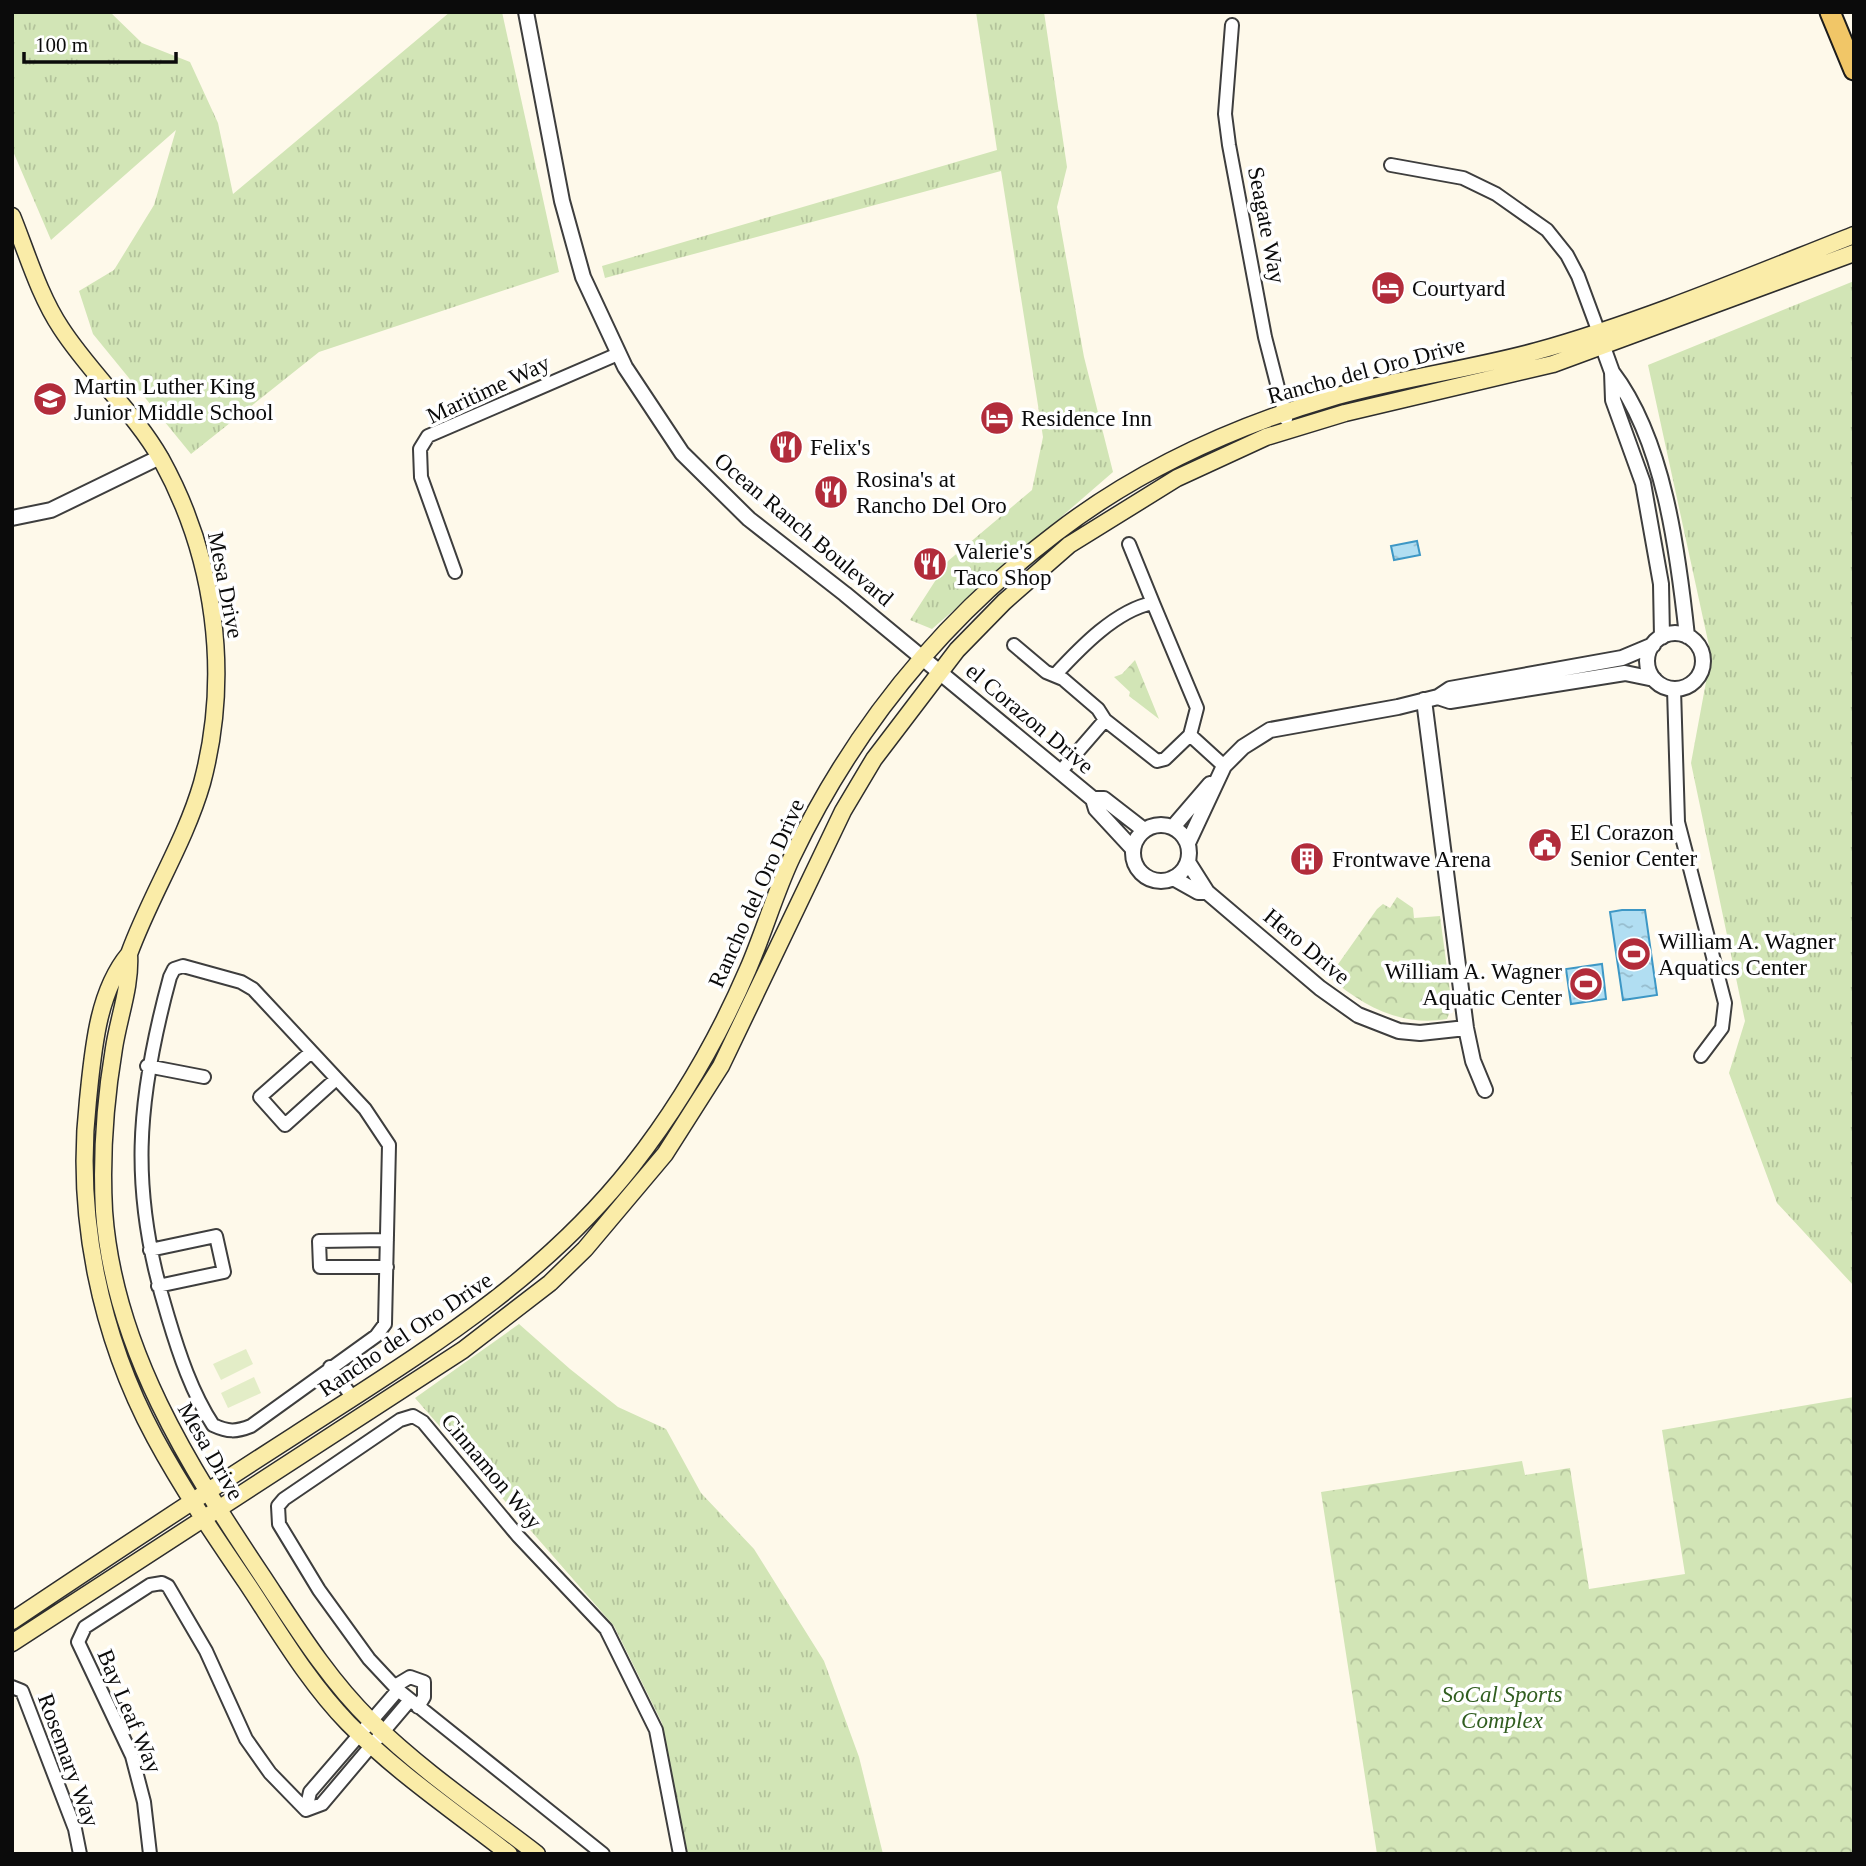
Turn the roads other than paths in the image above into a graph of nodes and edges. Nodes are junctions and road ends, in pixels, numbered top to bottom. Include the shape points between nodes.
1 (526, 12) edge
2 (1830, 12) edge
3 (1232, 25) dead end
4 (1854, 70) edge
5 (1391, 165) dead end
6 (12, 216) edge
7 (1854, 235) edge
8 (1854, 253) edge
9 (1598, 330) junction
10 (1603, 347) junction
11 (618, 354) junction
12 (1612, 372) junction
13 (1284, 413) junction
14 (1290, 429) junction
15 (160, 457) junction
16 (12, 518) edge
17 (1129, 544) dead end
18 (455, 572) dead end
19 (1153, 603) junction
20 (1687, 636) junction
21 (1658, 641) junction
22 (1014, 645) dead end
23 (921, 657) junction
24 (939, 672) junction
25 (1055, 676) junction
26 (1654, 680) junction
27 (1674, 689) junction
28 (1431, 699) junction
29 (1105, 720) junction
30 (1189, 735) junction
31 (1222, 771) junction
32 (1060, 772) junction
33 (1093, 799) junction
34 (1173, 827) junction
35 (1144, 830) junction
36 (1188, 843) junction
37 (1133, 849) junction
38 (1188, 862) junction
39 (1174, 878) junction
40 (1208, 892) junction
41 (129, 954) junction
42 (1466, 1028) junction
43 (310, 1053) junction
44 (1701, 1056) dead end
45 (147, 1066) junction
46 (204, 1077) dead end
47 (335, 1080) junction
48 (1485, 1090) dead end
49 (387, 1240) junction
50 (150, 1250) junction
51 (387, 1267) junction
52 (158, 1286) junction
53 (412, 1359) junction
54 (330, 1367) junction
55 (353, 1398) junction
56 (366, 1412) junction
57 (327, 1437) junction
58 (208, 1493) junction
59 (193, 1503) junction
60 (218, 1509) junction
61 (204, 1518) junction
62 (12, 1621) edge
63 (12, 1643) edge
64 (12, 1687) edge
65 (397, 1688) junction
66 (414, 1703) junction
67 (377, 1727) junction
68 (366, 1740) junction
69 (80, 1854) edge
70 (150, 1854) edge
71 (509, 1854) edge
72 (537, 1854) edge
73 (603, 1854) edge
74 (680, 1854) edge

1 - 11 street, Ocean Ranch Boulevard via 569,232 592,300
2 - 4 main road
3 - 13 street, Seagate Way via 1225,114 1229,145
5 - 9 street via 1463,178 1496,194 1547,230 1578,276
6 - 15 main road, Mesa Drive via 60,327
7 - 9 main road, Rancho del Oro Drive
8 - 10 main road, Rancho del Oro Drive
9 - 10 street
9 - 13 main road, Rancho del Oro Drive via 1530,353 1354,392
10 - 12 street
10 - 14 main road, Rancho del Oro Drive via 1520,373
11 - 18 street, Maritime Way via 428,436 420,449 421,477
11 - 23 street, Ocean Ranch Boulevard via 682,453 708,481
12 - 20 street via 1627,392 1656,466 1678,559
12 - 21 street via 1614,400 1643,484 1655,539 1663,613
13 - 14 street, Seagate Way
13 - 23 main road, Rancho del Oro Drive via 1200,446 1086,512 995,582
14 - 24 main road, Rancho del Oro Drive via 1177,478 1078,539 1004,602
15 - 16 street via 51,510
15 - 41 main road, Mesa Drive via 203,563 214,618 218,681 201,784
17 - 19 street
19 - 25 street via 1131,610 1074,653
19 - 30 street via 1197,708
20 - 21 street via 1675,633
20 - 27 street via 1700,649 1702,668 1692,684
21 - 26 street via 1648,666
21 - 28 street via 1622,658 1450,689
22 - 25 street
23 - 24 street, Ocean Ranch Boulevard
23 - 53 main road, Rancho del Oro Drive via 877,711 828,789 790,862 729,1011 654,1137 592,1212 528,1275
24 - 32 street, el Corazon Drive
24 - 56 main road, Rancho del Oro Drive via 853,792 721,1066 648,1177 550,1283 463,1350
25 - 29 street via 1098,709
26 - 27 street
26 - 28 street via 1625,673 1450,701
27 - 44 street via 1678,822 1725,1003 1723,1028
28 - 31 street via 1270,730 1243,747
28 - 42 street
29 - 30 street via 1157,761
29 - 32 street
30 - 31 street
31 - 34 street
31 - 36 street
32 - 33 street, el Corazon Drive
33 - 35 street, el Corazon Drive via 1104,799
33 - 37 street, el Corazon Drive via 1096,809
34 - 35 street via 1158,824
34 - 36 street
35 - 37 street
36 - 38 street
37 - 39 street via 1136,865 1146,876
38 - 39 street
38 - 40 street, Hero Drive
39 - 40 street, Hero Drive via 1198,892
40 - 42 street, Hero Drive via 1320,988 1373,1023 1420,1033
41 - 58 main road, Mesa Drive via 130,975 107,1087 104,1214 134,1347 173,1435
41 - 59 main road, Mesa Drive via 114,971 96,1039 86,1132 88,1216 104,1307 119,1356 155,1438
42 - 48 street
43 - 45 street via 253,989 183,966 170,977
43 - 47 street
43 - 47 street via 260,1097 285,1125
45 - 46 street
45 - 50 street via 141,1149
47 - 49 street via 365,1109 389,1145
49 - 51 street
49 - 51 street via 319,1241 320,1267
50 - 52 street
50 - 52 street via 216,1236 224,1272
51 - 54 street via 385,1324 376,1336
52 - 54 street via 177,1347 213,1425 226,1431 251,1426
53 - 55 main road, Rancho del Oro Drive
53 - 56 main road via 370,1396
54 - 55 street
55 - 57 main road via 349,1412
55 - 58 main road, Rancho del Oro Drive
56 - 57 main road, Rancho del Oro Drive
57 - 60 main road, Rancho del Oro Drive
58 - 59 main road, Rancho del Oro Drive
58 - 60 main road, Mesa Drive
59 - 61 main road, Mesa Drive
59 - 62 main road, Rancho del Oro Drive
60 - 61 main road, Rancho del Oro Drive
60 - 67 main road, Mesa Drive via 313,1653
61 - 63 main road, Rancho del Oro Drive
61 - 68 main road, Mesa Drive via 303,1667
64 - 69 street, Rosemary Way via 22,1691 75,1829
65 - 66 street, Cinnamon Way
65 - 66 street via 410,1677 424,1682 424,1697
65 - 67 street
65 - 74 street, Cinnamon Way via 369,1659 319,1590 279,1524 278,1506 400,1420 413,1416 606,1629 656,1730
66 - 67 street
66 - 73 street, Cinnamon Way
67 - 68 street
67 - 72 main road, Mesa Drive
68 - 70 street, Bay Leaf Way via 322,1804 306,1810 270,1773 246,1739 206,1651 168,1586 150,1585 85,1627 78,1642 132,1756
68 - 71 main road, Mesa Drive

